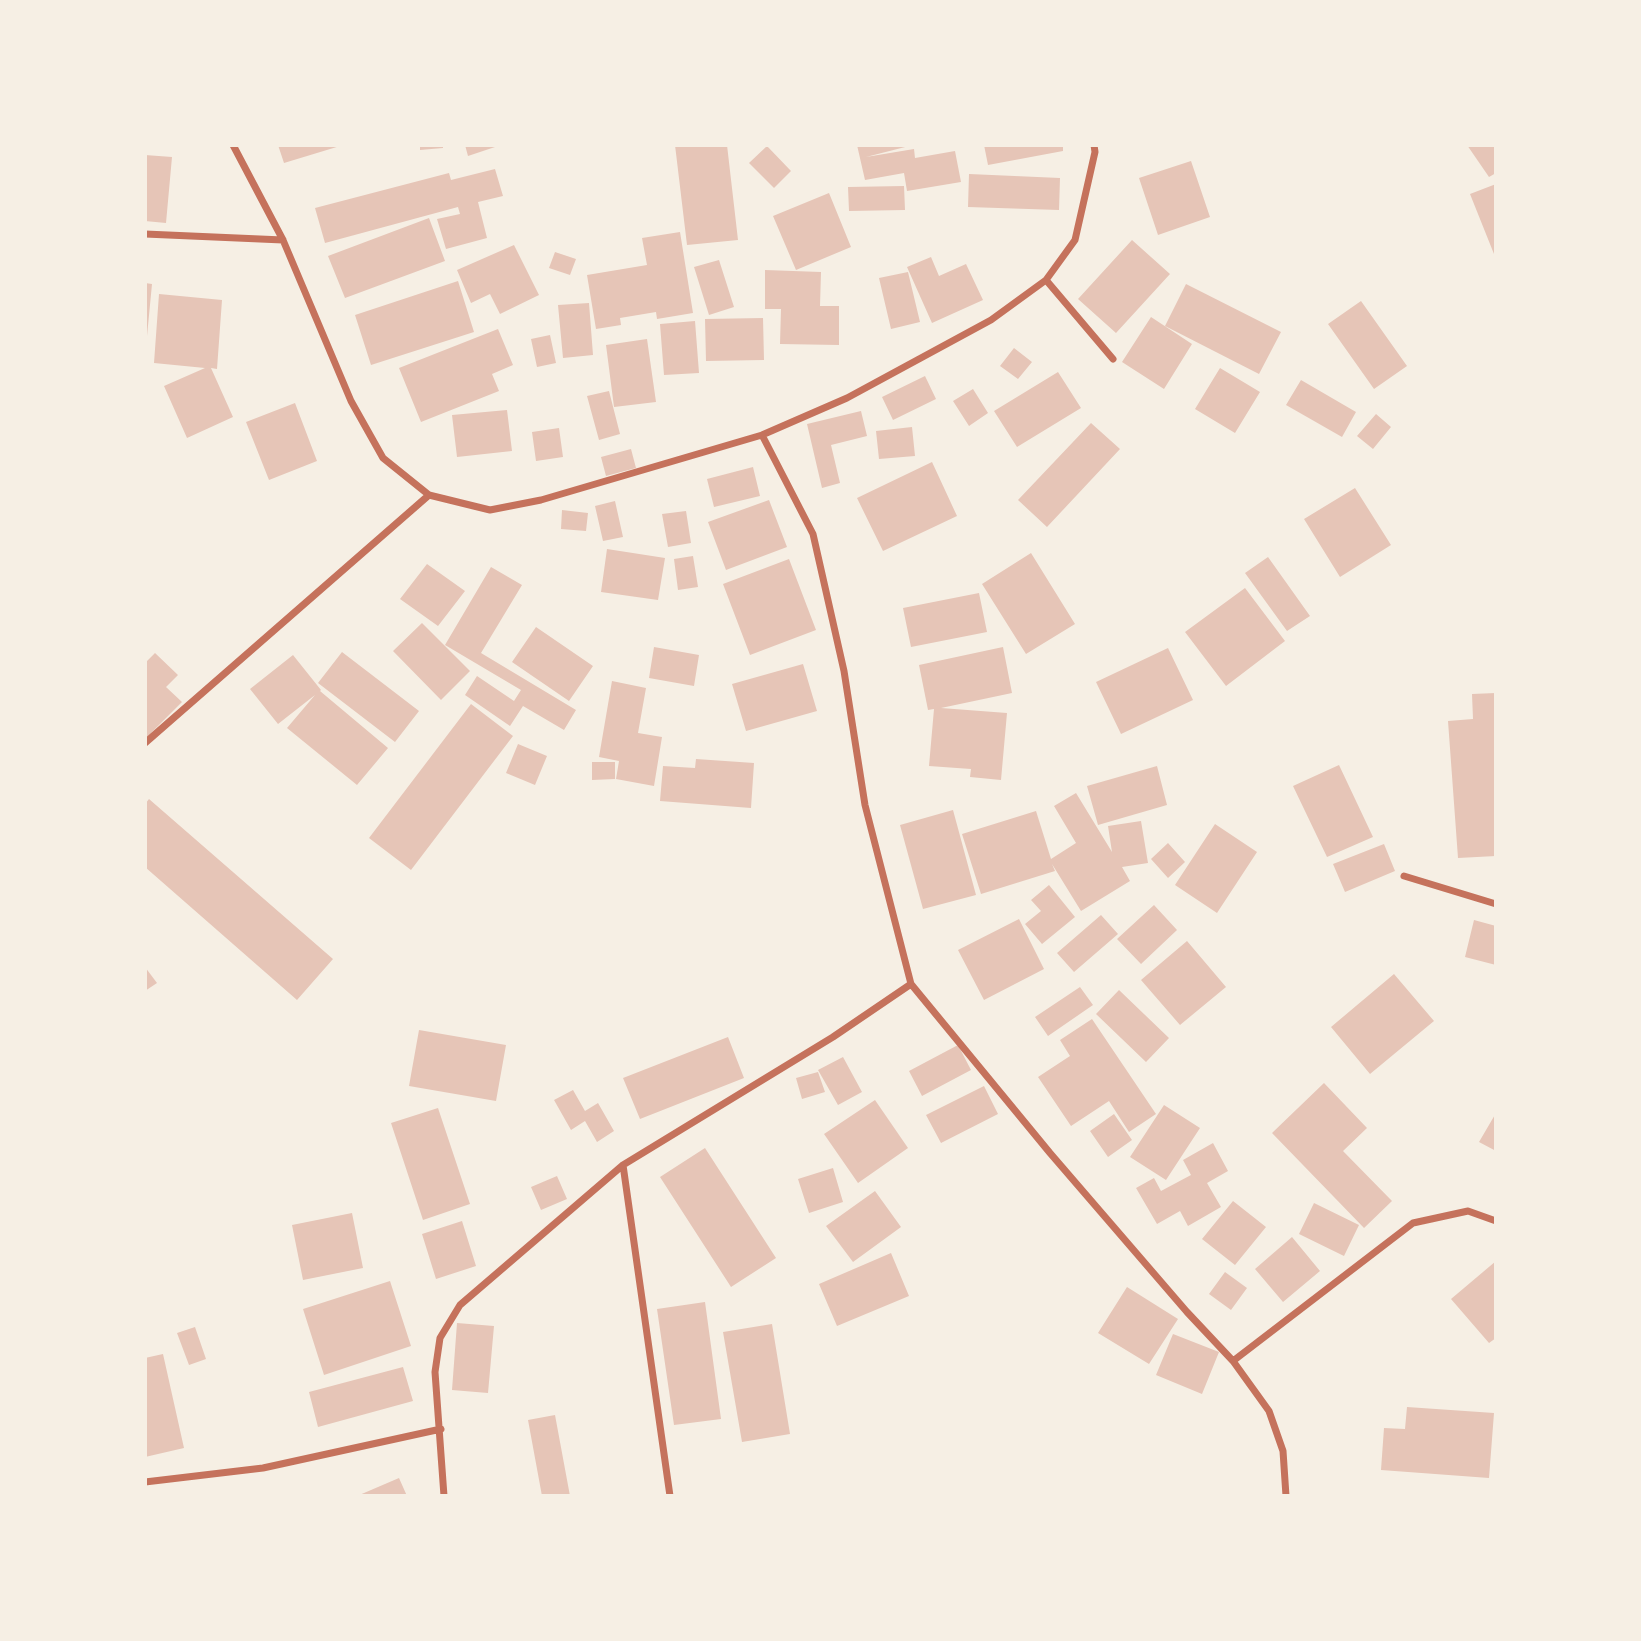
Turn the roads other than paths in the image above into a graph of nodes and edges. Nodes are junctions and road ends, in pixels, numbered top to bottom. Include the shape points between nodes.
1 (233, 145) edge
2 (1094, 145) edge
3 (145, 234) edge
4 (283, 240) junction
5 (1046, 280) junction
6 (1114, 359) dead end
7 (762, 435) junction
8 (429, 495) junction
9 (145, 743) edge
10 (1404, 876) dead end
11 (1496, 904) edge
12 (912, 984) junction
13 (623, 1166) junction
14 (1496, 1221) edge
15 (1233, 1361) junction
16 (441, 1429) junction
17 (145, 1482) edge
18 (444, 1496) edge
19 (670, 1496) edge
20 (1286, 1496) edge

1 - 4 street
2 - 5 street via 1075,240
3 - 4 street
4 - 8 street via 351,401 383,458
5 - 6 street
5 - 7 street via 991,320 847,398
7 - 8 street via 541,500 491,510
7 - 12 street via 813,534 844,670 865,805
8 - 9 street
10 - 11 street
12 - 13 street
12 - 15 street via 1050,1153
13 - 16 street via 460,1305 440,1338 435,1372
13 - 19 street
14 - 15 street via 1468,1211 1413,1223
15 - 20 street via 1269,1410 1283,1451
16 - 17 street via 263,1468
16 - 18 street

